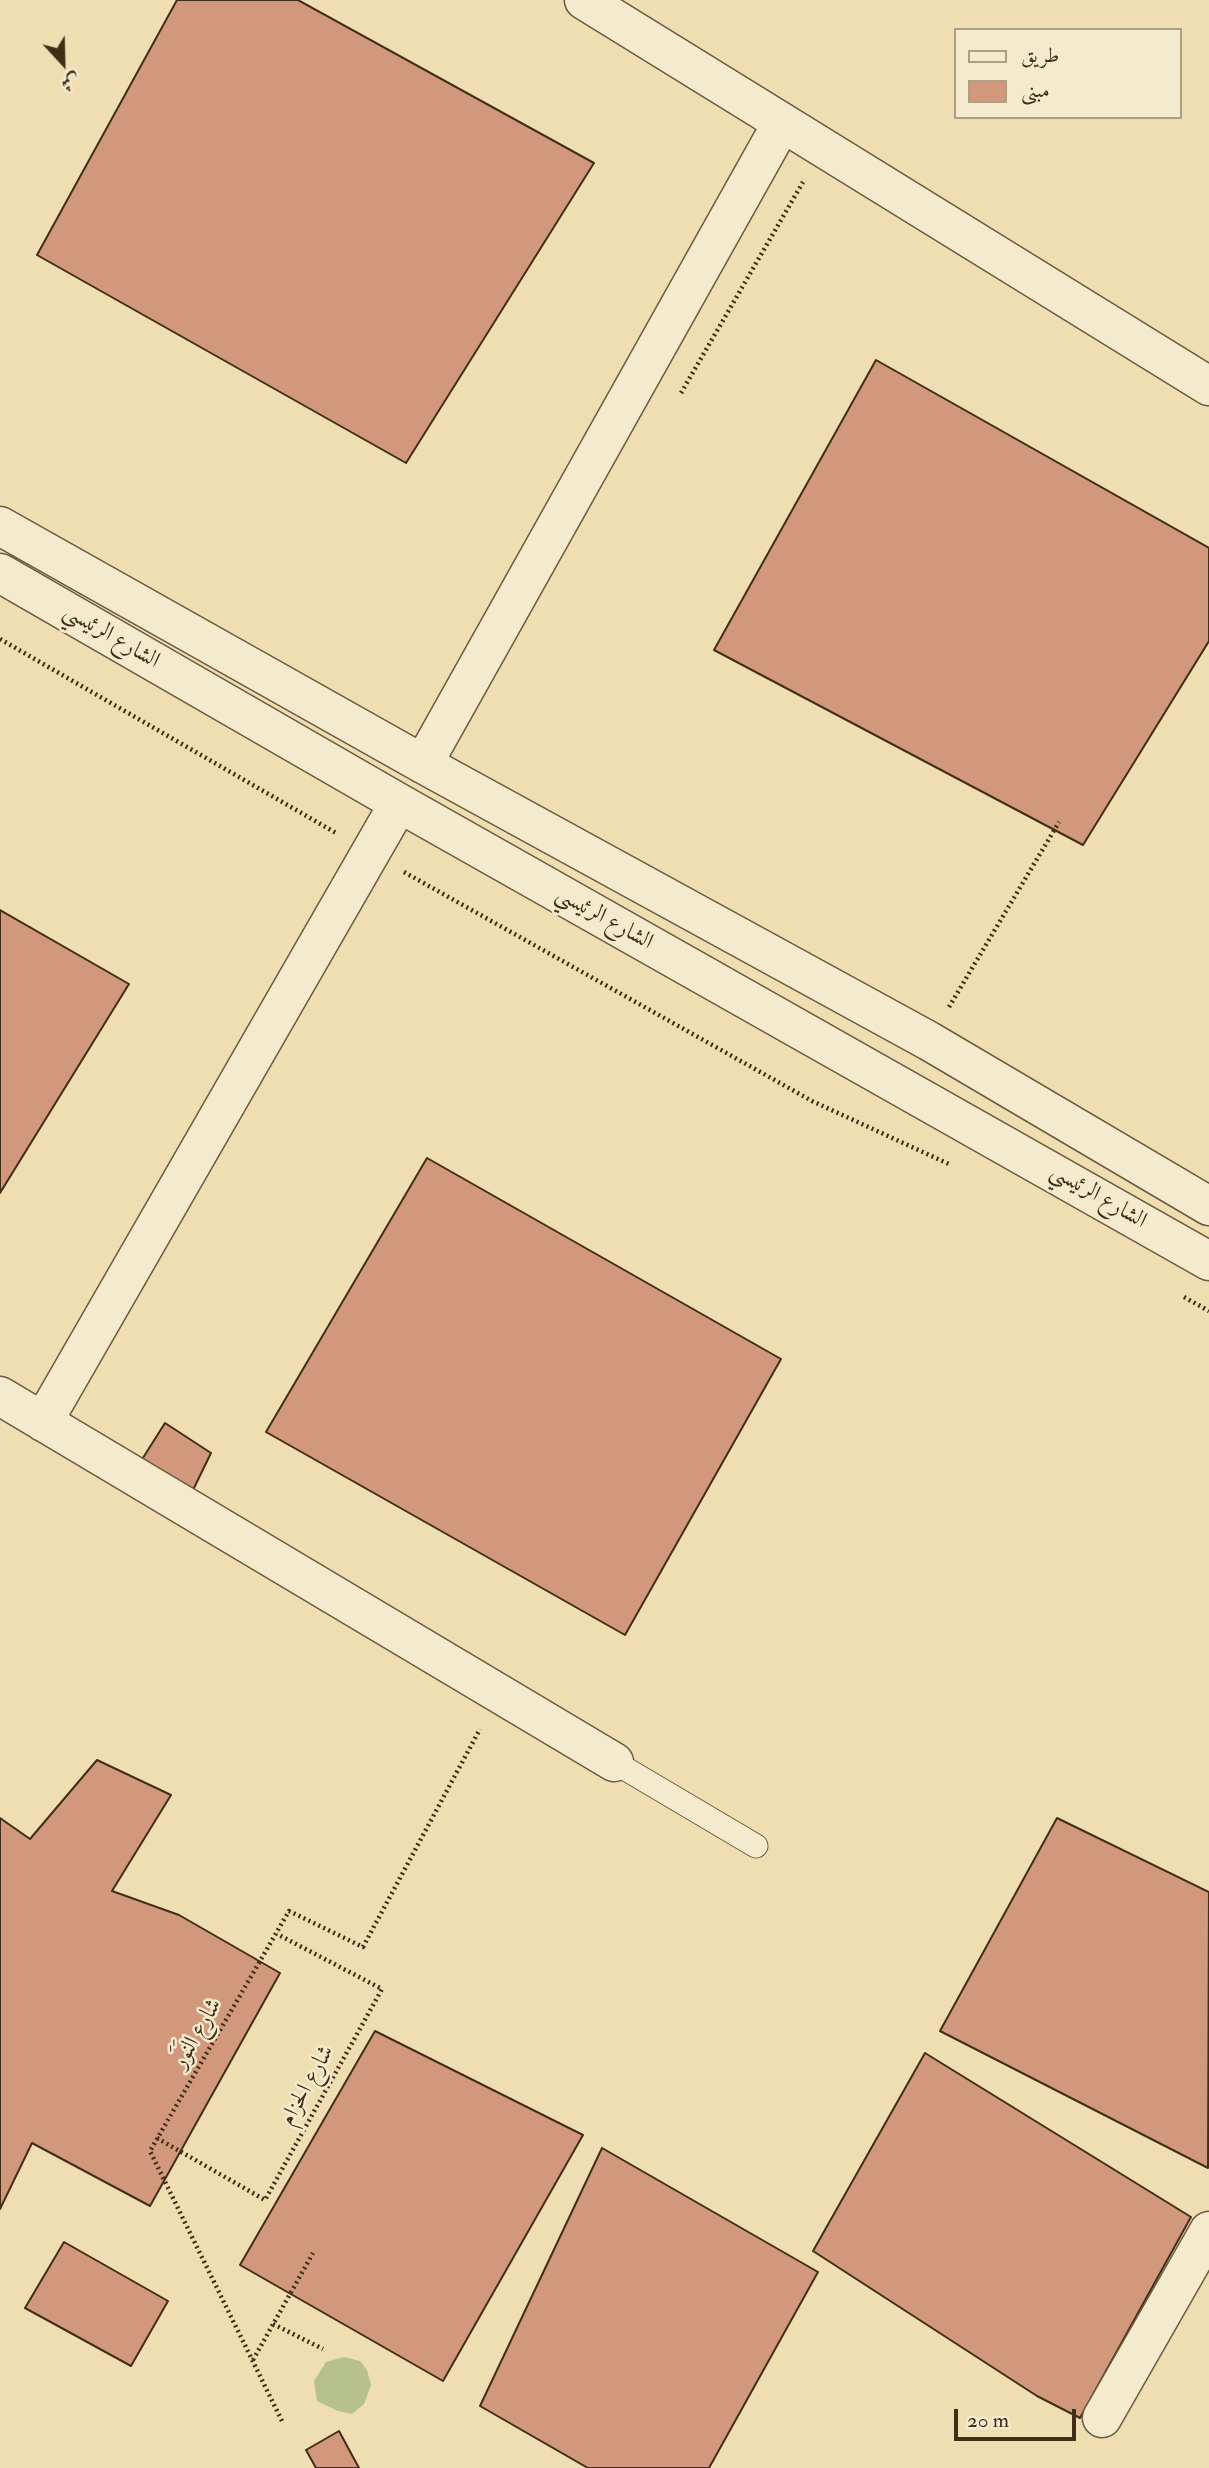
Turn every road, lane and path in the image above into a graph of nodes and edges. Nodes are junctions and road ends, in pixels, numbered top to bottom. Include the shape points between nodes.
1 (584, 0) edge
2 (782, 123) junction
3 (822, 149) junction
4 (1209, 386) edge
5 (678, 398) dead end
6 (0, 526) edge
7 (0, 573) edge
8 (0, 639) edge
9 (369, 734) junction
10 (423, 764) junction
11 (345, 772) junction
12 (477, 794) junction
13 (399, 803) junction
14 (1059, 822) dead end
15 (456, 835) junction
16 (371, 853) junction
17 (929, 1041) junction
18 (961, 1170) dead end
19 (1152, 1172) junction
20 (1209, 1206) edge
21 (1130, 1215) junction
22 (1209, 1261) edge
23 (0, 1396) edge
24 (43, 1422) junction
25 (498, 1694) junction
26 (614, 1762) joint
27 (756, 1846) dead end
28 (276, 1934) junction
29 (157, 2138) junction
30 (1209, 2231) edge
31 (313, 2253) dead end
32 (273, 2324) junction
33 (323, 2348) dead end
34 (253, 2361) junction
35 (1102, 2418) dead end
36 (282, 2421) dead end

1 - 2 street
2 - 3 street
2 - 10 street
3 - 4 street
3 - 5 path
6 - 9 street, الشارع الرئيسي
7 - 11 street, الشارع الرئيسي
8 - 16 path
9 - 10 street, الشارع الرئيسي
9 - 11 street
10 - 12 street, الشارع الرئيسي
11 - 13 street, الشارع الرئيسي
12 - 15 street
12 - 17 street, الشارع الرئيسي
13 - 15 street, الشارع الرئيسي
13 - 16 street
14 - 17 path
15 - 21 street, الشارع الرئيسي
16 - 18 path via 812,1101
16 - 24 street
17 - 19 street, الشارع الرئيسي
19 - 20 street, الشارع الرئيسي
19 - 21 street
21 - 22 street, الشارع الرئيسي
23 - 24 street
24 - 25 street
25 - 26 street
25 - 28 path, شارع النَوَر via 363,1947 289,1911
26 - 27 lane
28 - 29 path, شارع النَوَر
28 - 29 path, شارع الحزام via 382,1989 265,2200
29 - 34 path, شارع النَوَر via 149,2151
30 - 35 street
31 - 32 path
32 - 33 path
32 - 34 path
34 - 36 path

